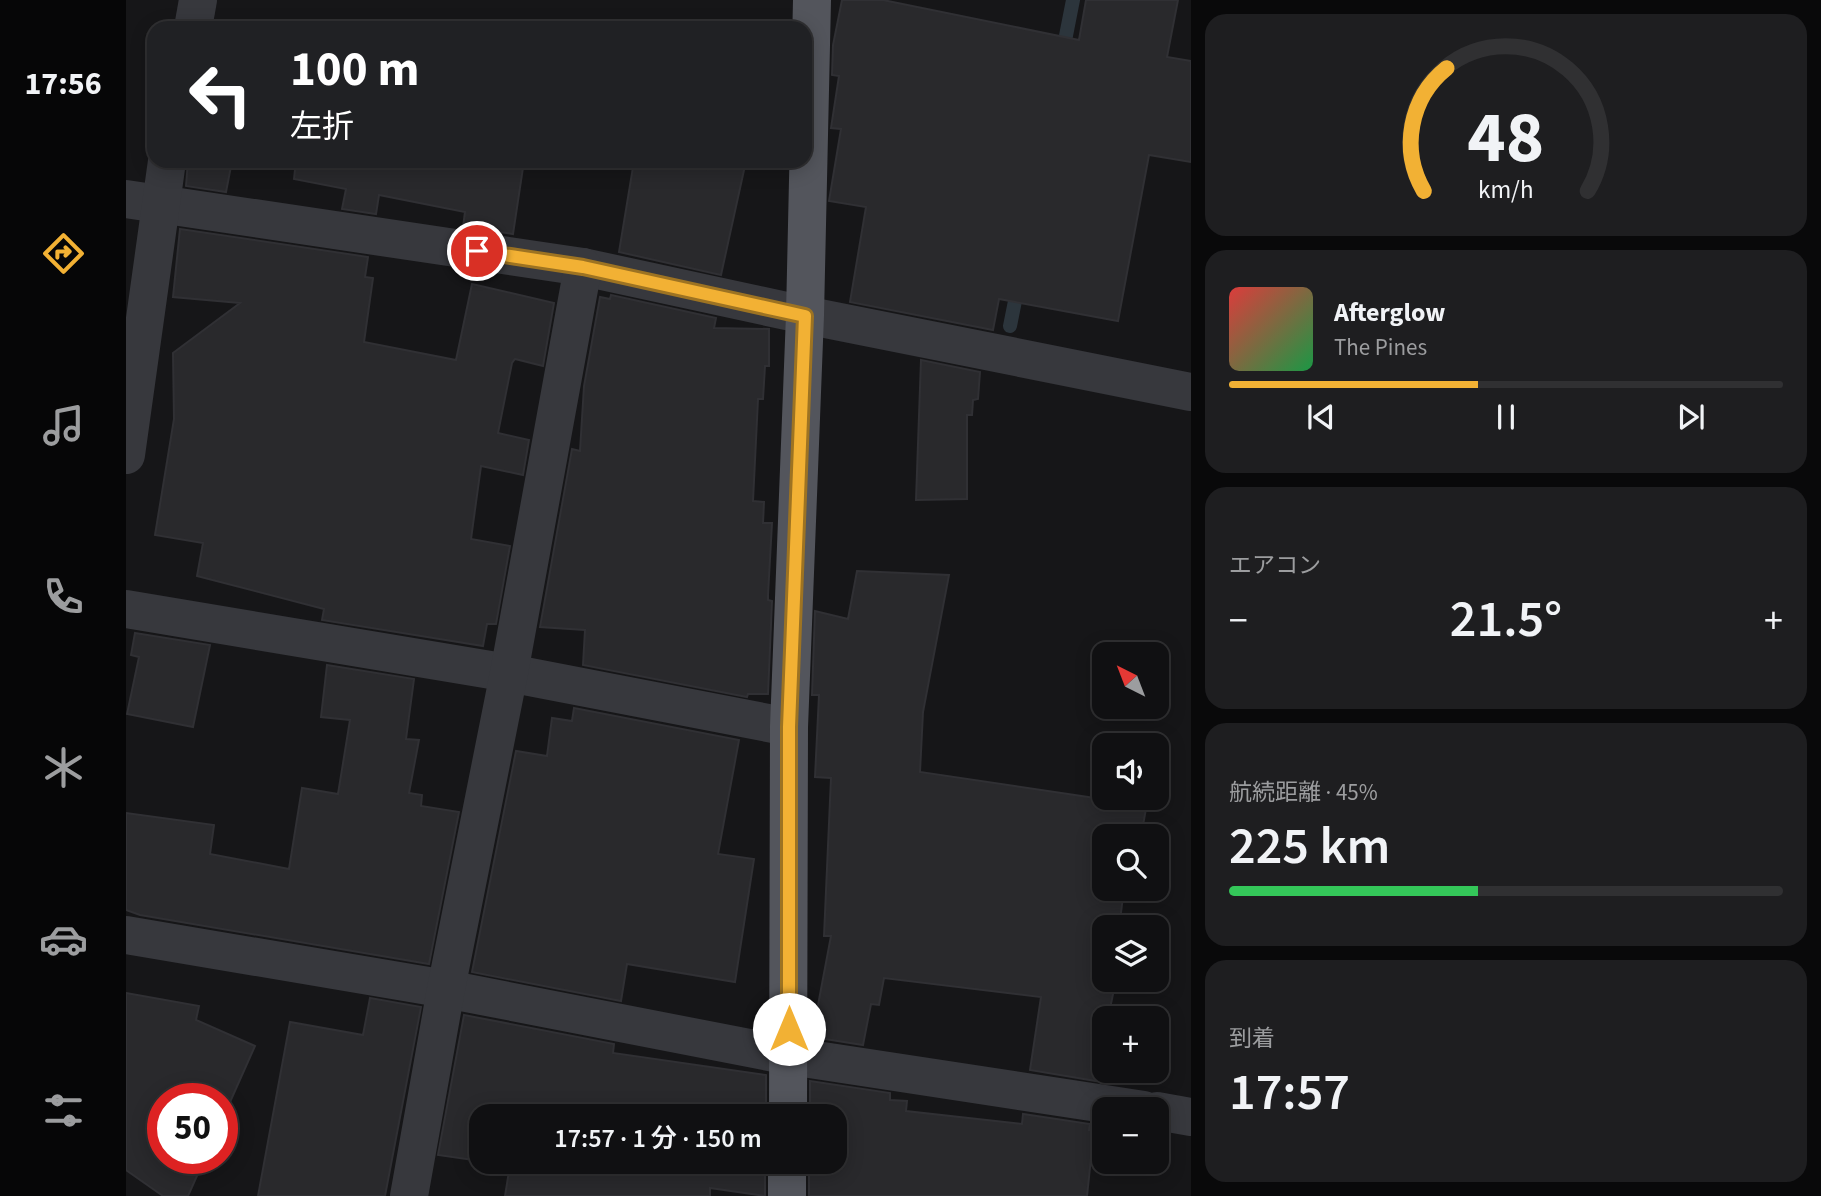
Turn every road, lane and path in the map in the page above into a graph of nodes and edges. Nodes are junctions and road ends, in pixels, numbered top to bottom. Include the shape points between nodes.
1 (198, 0) edge
2 (812, 0) edge
3 (194, 21) edge
4 (812, 21) edge
5 (163, 168) edge
6 (808, 168) edge
7 (142, 202) edge
8 (583, 267) junction
9 (805, 316) junction
10 (1191, 391) edge
11 (126, 455) edge
12 (126, 609) edge
13 (509, 673) junction
14 (789, 727) junction
15 (126, 935) edge
16 (446, 989) junction
17 (789, 1056) junction
18 (1092, 1102) edge
19 (788, 1104) edge
20 (1169, 1113) edge
21 (1191, 1117) edge
22 (787, 1174) edge
23 (410, 1196) edge
24 (787, 1196) edge

1 - 3 street
2 - 4 main road
5 - 7 street
6 - 9 main road
7 - 8 street
7 - 11 street
8 - 9 street
8 - 13 street
9 - 10 street
9 - 14 main road
12 - 13 street
13 - 14 street
13 - 16 street
14 - 17 main road
15 - 16 street
16 - 17 street
16 - 23 street
17 - 18 street
17 - 19 main road
20 - 21 street
22 - 24 main road

